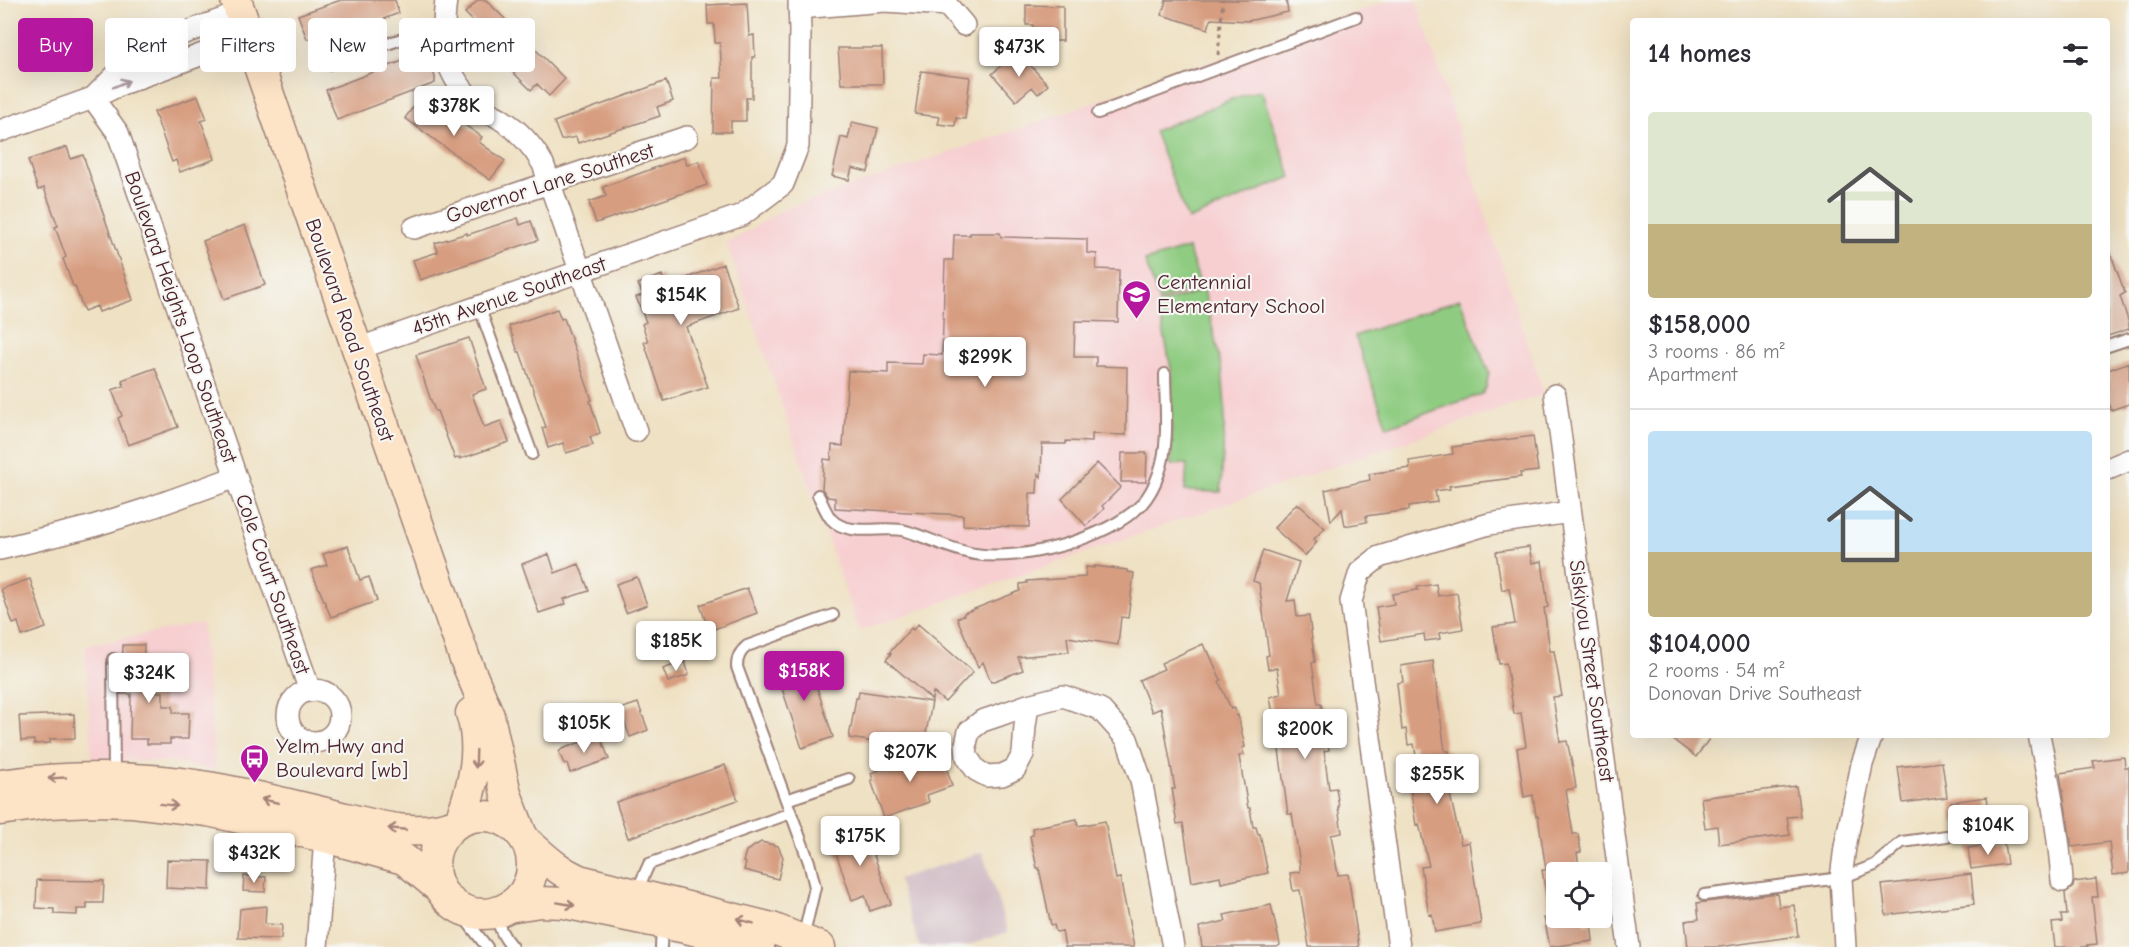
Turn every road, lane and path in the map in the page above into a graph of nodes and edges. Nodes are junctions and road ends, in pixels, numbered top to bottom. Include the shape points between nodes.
1 (446, 0) edge
2 (1223, 0) edge
3 (799, 4) edge
4 (242, 17) edge
5 (1356, 17) dead end
6 (443, 18) edge
7 (964, 25) dead end
8 (1216, 69) junction
9 (451, 72) edge
10 (93, 98) junction
11 (1098, 113) dead end
12 (0, 131) edge
13 (687, 137) dead end
14 (550, 183) junction
15 (414, 228) dead end
16 (580, 271) junction
17 (479, 306) junction
18 (2129, 339) edge
19 (2110, 345) edge
20 (357, 349) junction
21 (1166, 374) dead end
22 (1555, 395) dead end
23 (636, 431) dead end
24 (532, 454) dead end
25 (2129, 460) edge
26 (2110, 468) edge
27 (236, 477) junction
28 (818, 495) dead end
29 (1570, 512) junction
30 (0, 549) edge
31 (833, 615) dead end
32 (113, 659) dead end
33 (465, 659) junction
34 (310, 691) dead end
35 (1028, 705) dead end
36 (1871, 738) edge
37 (2040, 738) edge
38 (114, 777) junction
39 (849, 779) dead end
40 (0, 785) edge
41 (786, 800) junction
42 (0, 810) edge
43 (791, 813) junction
44 (458, 822) junction
45 (1983, 831) dead end
46 (325, 837) junction
47 (524, 837) junction
48 (1841, 878) junction
49 (2062, 881) dead end
50 (636, 894) junction
51 (1704, 895) dead end
52 (447, 897) junction
53 (502, 910) junction
54 (662, 935) edge
55 (812, 943) edge
56 (317, 947) edge
57 (487, 947) edge
58 (512, 947) edge
59 (759, 947) edge
60 (1173, 947) edge
61 (1400, 947) edge
62 (1629, 947) edge
63 (1845, 947) edge

1 - 6 street
2 - 8 path
3 - 7 street via 885,1 947,5
3 - 16 street, 45th Avenue Southeast via 798,146 783,184 742,215
4 - 10 street
4 - 20 main road, Boulevard Road Southeast
5 - 8 lane
8 - 11 lane
9 - 14 street via 458,85 486,111 526,139
10 - 12 street
10 - 27 street, Boulevard Heights Loop Southeast via 118,133
13 - 14 street, Governor Lane Southest
14 - 15 street, Governor Lane Southest
14 - 16 street
16 - 17 street, 45th Avenue Southeast
16 - 23 street
17 - 20 street, 45th Avenue Southeast
17 - 24 lane
18 - 19 lane
20 - 33 main road, Boulevard Road Southeast
21 - 28 lane via 1163,458 1152,490 1120,521 1063,545 1021,554 975,554 904,531 849,528 832,520
22 - 29 street, Siskiyou Street Southeast
25 - 26 street
27 - 30 street, Boulevard Heights Loop Southeast via 90,527
27 - 34 street, Cole Court Southeast
29 - 61 street via 1489,524 1379,557 1360,572 1351,601
29 - 62 street, Siskiyou Street Southeast
31 - 41 lane via 747,646 737,659
32 - 38 lane
33 -> 44 main road, Boulevard Road Southeast via 466,697 477,739 474,778
33 - 47 main road, Boulevard Road Southeast via 489,716 507,794
35 - 60 street via 1062,696 1100,709 1127,740 1141,780
36 - 48 street via 1862,764
37 - 49 street
38 -> 40 main road via 39,779
44 -> 38 main road via 442,828 395,830 215,788
39 - 41 lane
41 - 43 lane
42 -> 46 main road via 70,802 143,803 208,811
43 - 50 lane via 649,864
43 - 55 lane via 815,887
44 - 47 main road via 483,815 497,817
44 - 52 main road via 444,833 433,859 434,874
45 - 48 lane via 1902,842 1875,865
46 - 52 main road via 404,859
46 - 56 street
47 - 50 main road via 564,873
47 - 53 main road via 532,859 528,887
48 - 51 lane
48 - 63 street
55 -> 50 main road via 772,928
52 - 53 main road via 476,914
52 - 57 lane
53 -> 54 main road via 555,902
53 - 58 lane via 499,928
54 - 59 main road

